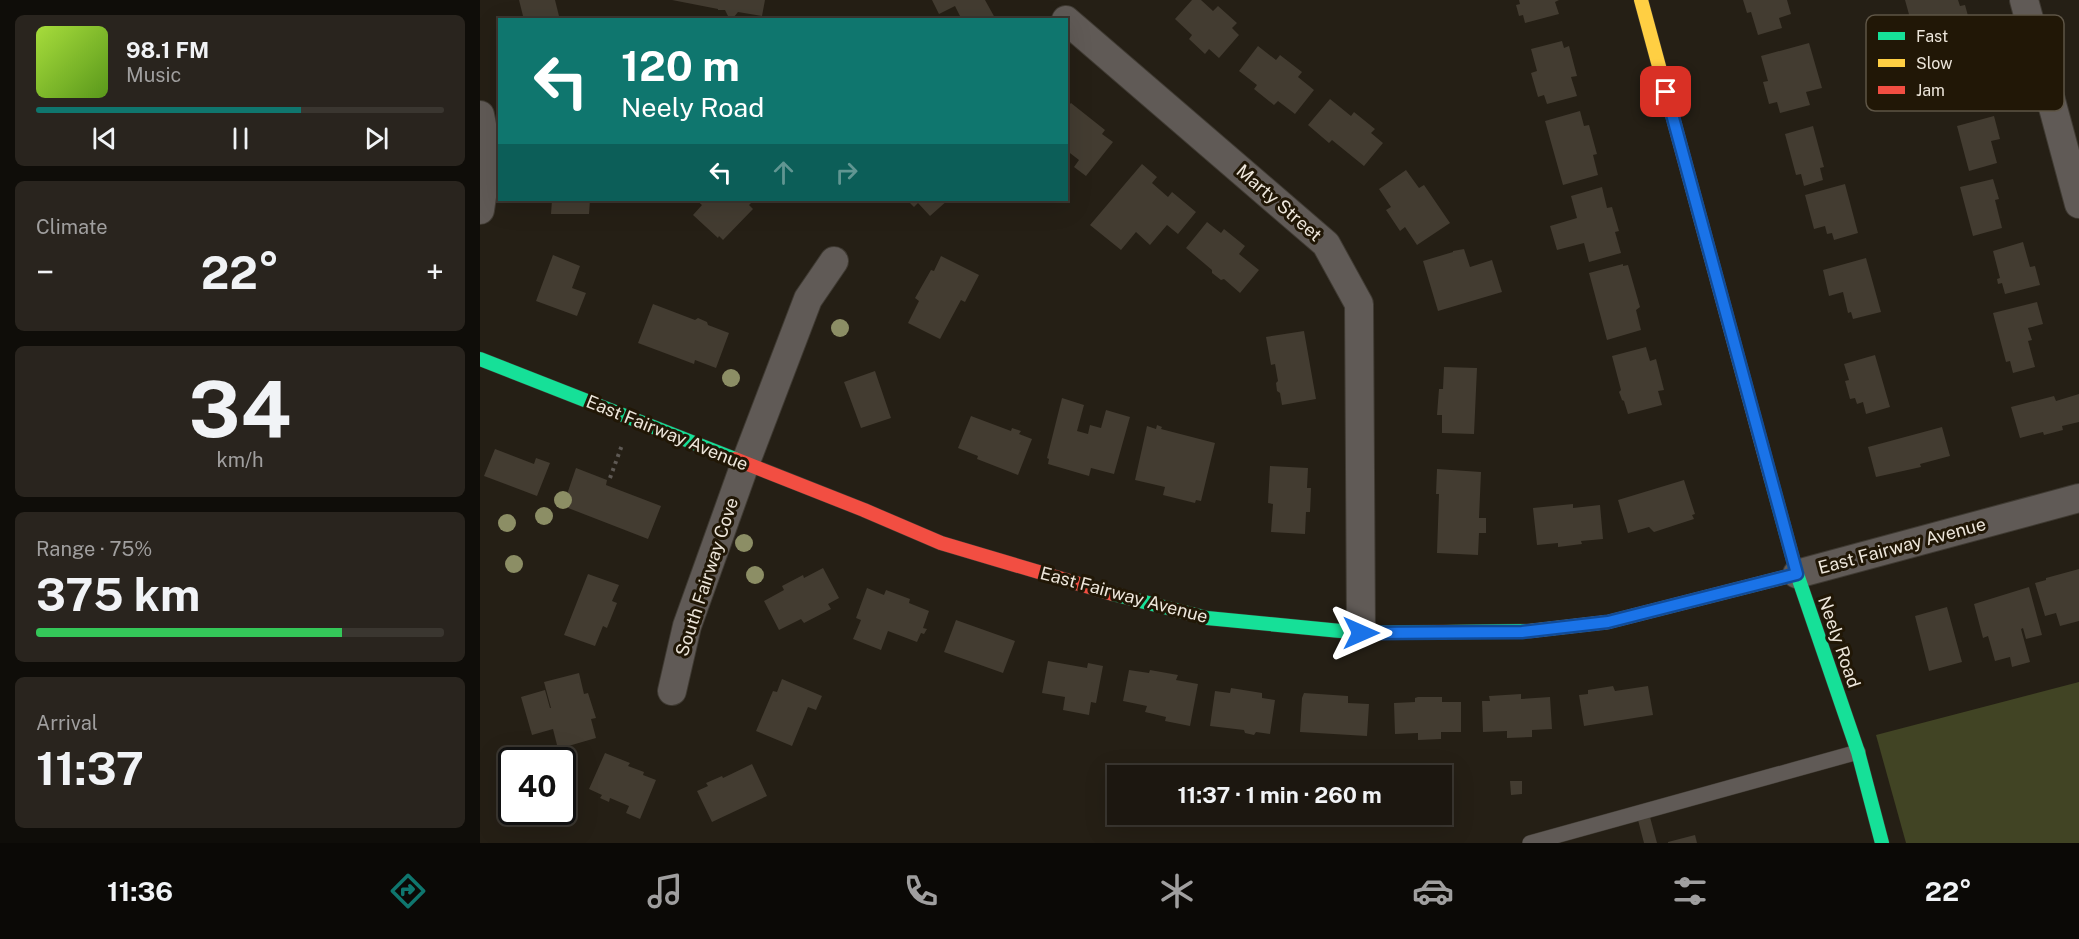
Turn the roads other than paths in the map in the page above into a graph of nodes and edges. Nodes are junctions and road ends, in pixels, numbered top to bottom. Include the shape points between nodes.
1 (1054, 0) edge
2 (1641, 0) edge
3 (2024, 0) edge
4 (2028, 15) edge
5 (1065, 18) edge
6 (1068, 22) edge
7 (2054, 111) edge
8 (480, 115) edge
9 (2079, 204) edge
10 (480, 210) edge
11 (834, 261) dead end
12 (480, 359) edge
13 (745, 464) junction
14 (2079, 498) edge
15 (1797, 574) junction
16 (1361, 633) junction
17 (672, 691) dead end
18 (1858, 752) junction
19 (1530, 843) edge
20 (1882, 843) edge

1 - 5 street, Marty Street
2 - 15 street, Neely Road
3 - 4 street
6 - 16 street, Marty Street via 1326,244 1359,303
7 - 9 street
8 - 10 street via 484,131
11 - 13 street, South Fairway Cove via 808,299
12 - 13 street, East Fairway Avenue
13 - 16 street, East Fairway Avenue via 941,543 1108,593 1207,618
13 - 17 street, South Fairway Cove via 687,626
14 - 15 street, East Fairway Avenue
15 - 16 street, East Fairway Avenue via 1608,622 1522,632
15 - 18 street, Neely Road
18 - 19 lane
18 - 20 street, Neely Road

